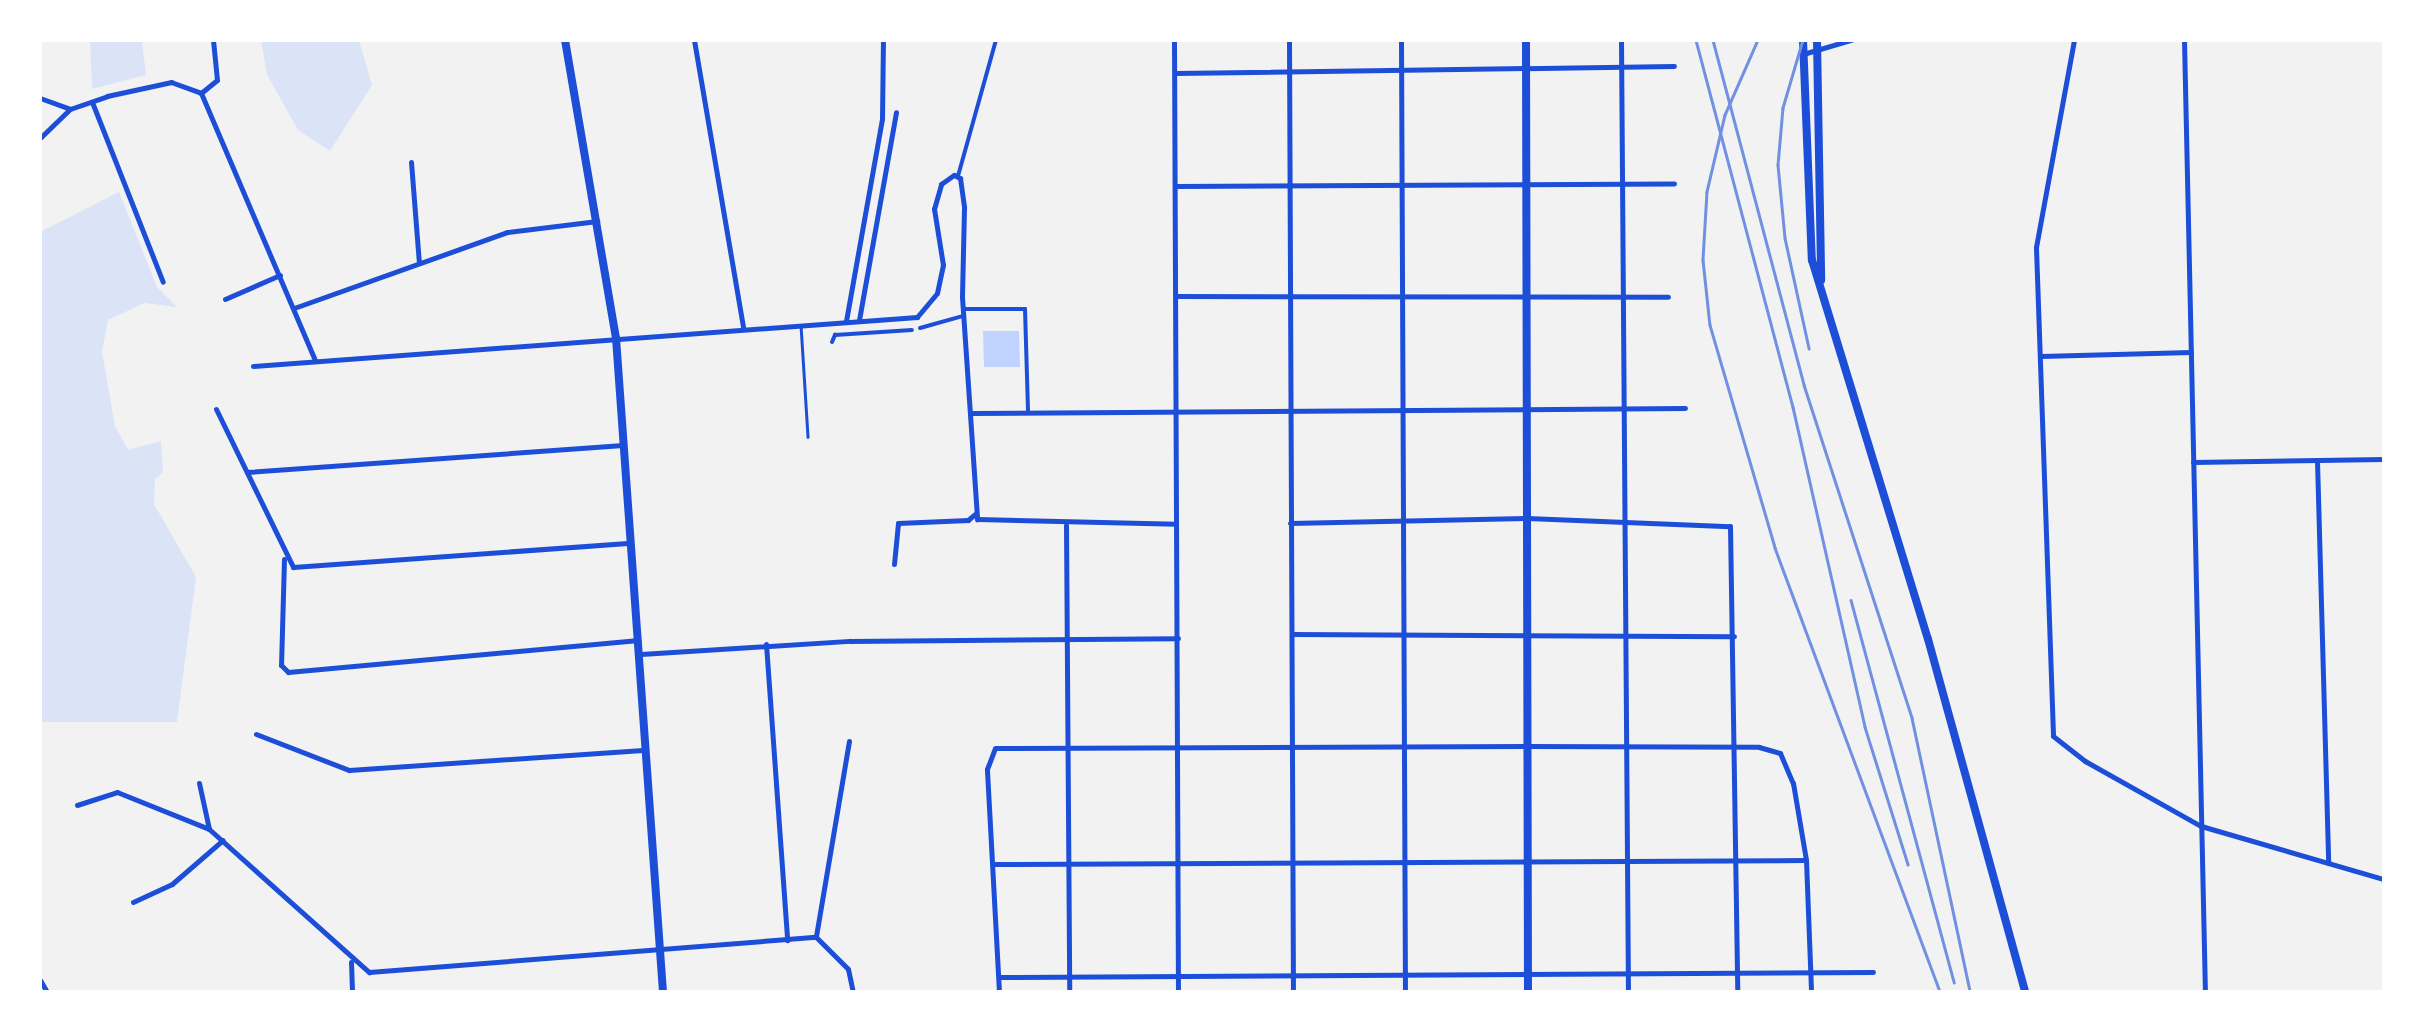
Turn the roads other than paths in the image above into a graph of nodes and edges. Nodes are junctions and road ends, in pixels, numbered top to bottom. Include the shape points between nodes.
1 (212, 40) edge
2 (565, 40) edge
3 (694, 40) edge
4 (883, 40) edge
5 (996, 40) edge
6 (1174, 40) edge
7 (1289, 40) edge
8 (1401, 40) edge
9 (1526, 40) edge
10 (1621, 40) edge
11 (1802, 40) edge
12 (1851, 40) edge
13 (2074, 40) edge
14 (2184, 40) edge
15 (1817, 45) edge
16 (1803, 54) junction
17 (1674, 66) dead end
18 (1621, 67) junction
19 (1526, 68) junction
20 (1289, 72) junction
21 (1401, 72) junction
22 (1175, 73) junction
23 (201, 93) junction
24 (40, 98) edge
25 (92, 102) junction
26 (70, 109) junction
27 (896, 112) dead end
28 (40, 138) edge
29 (411, 162) dead end
30 (958, 176) junction
31 (1674, 183) dead end
32 (1401, 184) junction
33 (1524, 184) junction
34 (1624, 184) junction
35 (1289, 185) junction
36 (1176, 186) junction
37 (597, 221) junction
38 (419, 263) junction
39 (280, 275) junction
40 (164, 282) dead end
41 (1822, 290) junction
42 (1176, 296) junction
43 (1288, 296) junction
44 (1524, 296) junction
45 (1624, 296) junction
46 (1668, 297) dead end
47 (1402, 298) junction
48 (225, 299) dead end
49 (294, 308) junction
50 (963, 312) junction
51 (846, 320) junction
52 (859, 320) junction
53 (800, 324) junction
54 (743, 328) junction
55 (920, 328) dead end
56 (912, 330) dead end
57 (616, 338) junction
58 (832, 342) dead end
59 (2190, 352) junction
60 (2041, 356) junction
61 (315, 360) junction
62 (253, 366) dead end
63 (1528, 407) junction
64 (216, 408) dead end
65 (1403, 408) junction
66 (1685, 408) dead end
67 (1289, 409) junction
68 (1624, 409) junction
69 (1176, 410) junction
70 (1028, 412) junction
71 (972, 413) junction
72 (808, 437) dead end
73 (626, 445) junction
74 (2384, 459) edge
75 (2317, 461) junction
76 (2193, 462) junction
77 (247, 472) junction
78 (975, 514) junction
79 (1527, 518) junction
80 (1404, 520) junction
81 (1625, 521) junction
82 (1290, 523) junction
83 (1176, 524) junction
84 (1066, 525) junction
85 (633, 543) junction
86 (284, 559) junction
87 (894, 564) dead end
88 (1291, 634) junction
89 (1404, 636) junction
90 (1528, 636) junction
91 (1626, 636) junction
92 (1734, 636) junction
93 (1066, 637) junction
94 (1178, 638) junction
95 (639, 640) junction
96 (766, 644) junction
97 (640, 654) junction
98 (256, 734) dead end
99 (849, 741) dead end
100 (1528, 746) junction
101 (1734, 746) junction
102 (1404, 747) junction
103 (1068, 748) junction
104 (1178, 748) junction
105 (1291, 748) junction
106 (1627, 748) junction
107 (646, 750) junction
108 (200, 783) dead end
109 (77, 805) dead end
110 (2202, 826) junction
111 (209, 829) junction
112 (223, 840) junction
113 (1806, 860) junction
114 (1529, 861) junction
115 (1737, 861) junction
116 (1403, 862) junction
117 (1627, 862) junction
118 (1178, 863) junction
119 (1292, 863) junction
120 (2328, 863) junction
121 (993, 864) junction
122 (1070, 864) junction
123 (2384, 880) edge
124 (133, 902) dead end
125 (816, 938) junction
126 (787, 940) junction
127 (661, 953) junction
128 (350, 962) junction
129 (1811, 972) junction
130 (1873, 972) dead end
131 (1405, 974) junction
132 (1737, 974) junction
133 (1293, 975) junction
134 (1528, 975) junction
135 (1628, 975) junction
136 (1178, 976) junction
137 (998, 977) junction
138 (1069, 977) junction
139 (40, 980) edge
140 (47, 992) edge
141 (352, 992) edge
142 (664, 992) edge
143 (853, 992) edge
144 (999, 992) edge
145 (1069, 992) edge
146 (1178, 992) edge
147 (1293, 992) edge
148 (1405, 992) edge
149 (1528, 992) edge
150 (1628, 992) edge
151 (1737, 992) edge
152 (1811, 992) edge
153 (2025, 992) edge
154 (2205, 992) edge

1 - 23 street via 217,80
2 - 37 main road
3 - 54 street
4 - 51 street via 882,119
5 - 30 street
6 - 22 street
7 - 20 street
8 - 21 street
9 - 19 main road
10 - 18 street
11 - 16 main road
12 - 15 street
13 - 60 street via 2037,227
14 - 59 street
15 - 16 street
15 - 41 main road
16 - 41 main road via 1805,210
17 - 18 street
18 - 19 street
18 - 34 street
19 - 21 street
19 - 33 main road
20 - 21 street
20 - 22 street
20 - 35 street
21 - 32 street
22 - 36 street
23 - 25 street via 171,82
23 - 39 street
24 - 26 street
25 - 26 street
25 - 40 street
26 - 28 street
27 - 52 street
29 - 38 street
30 - 50 street
30 - 52 street via 944,179 936,200 942,265 925,312
31 - 34 street
32 - 33 street
32 - 35 street
32 - 47 street
33 - 34 street
33 - 44 main road
34 - 45 street
35 - 36 street
35 - 43 street
36 - 42 street
37 - 38 street via 515,230
37 - 57 main road
38 - 49 street
39 - 48 street
39 - 49 street
41 - 153 main road
42 - 43 street
42 - 69 street
43 - 47 street
43 - 67 street
44 - 45 street
44 - 47 street
44 - 63 main road
45 - 46 street
45 - 68 street
47 - 65 street
49 - 61 street
50 - 55 street
50 - 70 street via 1025,309
50 - 71 street
51 - 52 street
51 - 53 street
53 - 54 street
53 - 72 lane
54 - 57 street
56 - 58 street via 835,334
57 - 61 street
57 - 73 main road
59 - 60 street
59 - 76 street
60 - 110 street via 2053,736 2085,762
61 - 62 street
63 - 65 street
63 - 68 street
63 - 79 main road
64 - 77 street
65 - 67 street
65 - 80 street
66 - 68 street
67 - 69 street
67 - 82 street
68 - 81 street
69 - 70 street
69 - 83 street
70 - 71 street
71 - 78 street
73 - 77 street
73 - 85 main road
74 - 75 street
75 - 76 street
75 - 120 street
76 - 110 street
77 - 86 street
78 - 84 street via 988,522
78 - 87 street via 968,520 898,523
79 - 80 street
79 - 81 street
79 - 90 main road
80 - 82 street
80 - 89 street
81 - 91 street
81 - 92 street via 1707,521 1732,529
82 - 88 street
83 - 84 street
83 - 94 street
84 - 93 street
85 - 86 street via 300,567
85 - 95 main road
86 - 95 street via 280,665 298,672
88 - 89 street
88 - 105 street
89 - 90 street
89 - 102 street
90 - 91 street
90 - 100 main road
91 - 92 street
91 - 106 street
92 - 101 street
93 - 94 street
93 - 96 street
93 - 103 street
94 - 104 street
95 - 97 main road
96 - 97 street
96 - 126 street
97 - 107 main road
98 - 107 street via 350,770
99 - 125 street
100 - 102 street
100 - 106 street
100 - 114 main road
101 - 106 street
101 - 113 street via 1775,750 1788,763
101 - 115 street
102 - 105 street
102 - 116 street
103 - 104 street
103 - 121 street via 995,748 987,769
103 - 122 street
104 - 105 street
104 - 118 street
105 - 119 street
106 - 117 street
107 - 127 main road
108 - 111 street
109 - 111 street via 117,792
110 - 120 street
110 - 154 street
111 - 112 street
112 - 124 street via 172,884
112 - 128 street
113 - 115 street
113 - 129 street
114 - 116 street
114 - 117 street
114 - 134 main road
115 - 117 street
115 - 132 street
116 - 119 street
116 - 131 street
117 - 135 street
118 - 119 street
118 - 122 street
118 - 136 street
119 - 133 street
120 - 123 street
121 - 122 street
121 - 137 street
122 - 138 street
125 - 126 street
125 - 143 street via 842,962
126 - 127 street
127 - 128 street via 387,972
127 - 142 main road
128 - 141 street
129 - 130 street
129 - 132 street
129 - 152 street
131 - 133 street
131 - 134 street
131 - 148 street
132 - 135 street
132 - 151 street
133 - 136 street
133 - 147 street
134 - 135 street
134 - 149 main road
135 - 150 street
136 - 138 street
136 - 146 street
137 - 138 street
137 - 144 street
138 - 145 street
139 - 140 street

